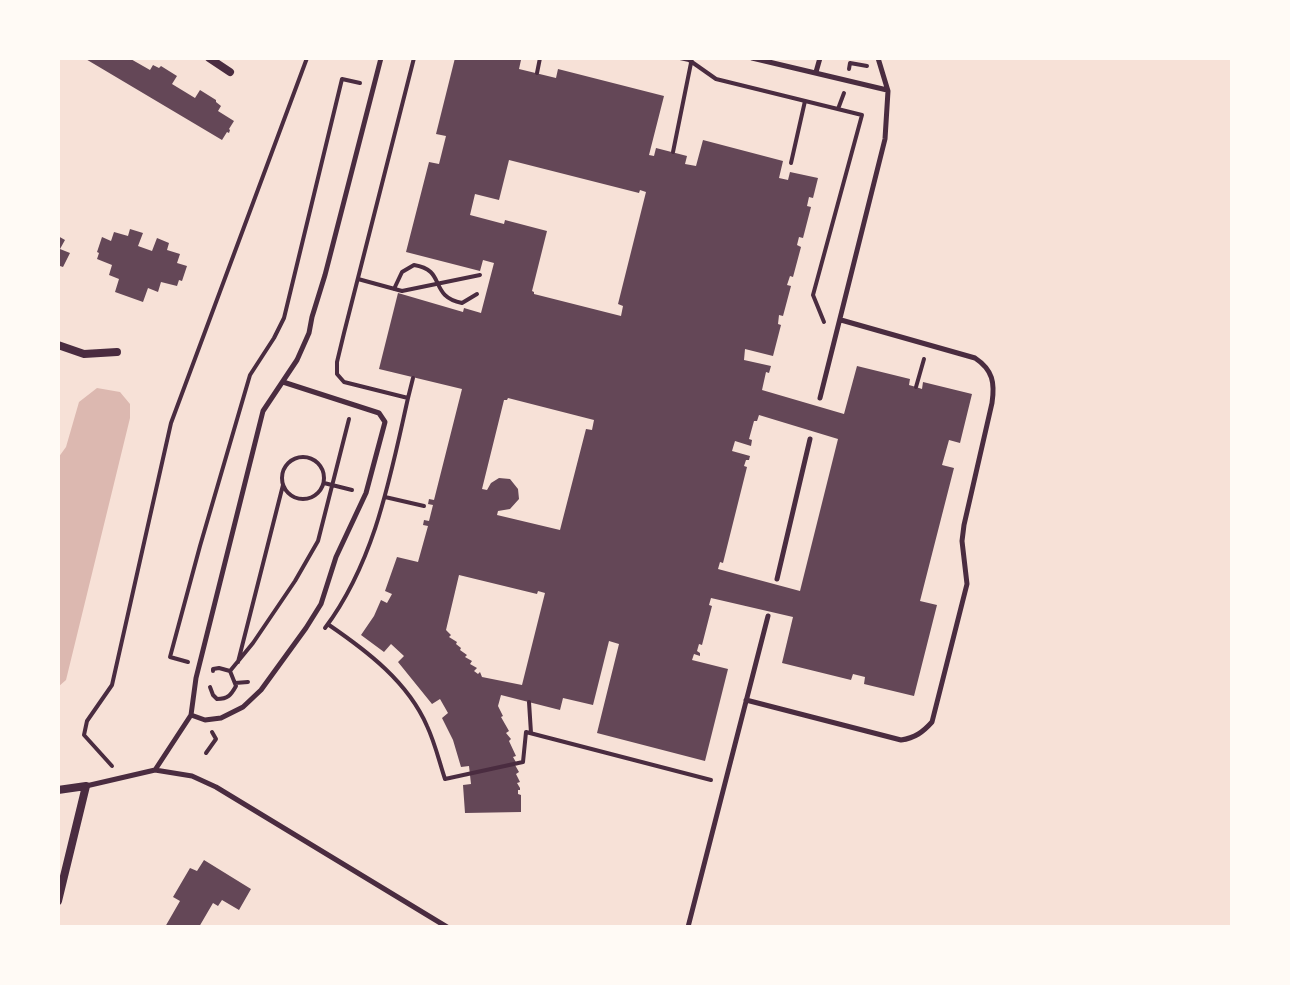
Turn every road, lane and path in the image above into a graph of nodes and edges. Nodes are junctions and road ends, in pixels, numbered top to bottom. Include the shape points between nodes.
1 (209, 58) edge
2 (307, 58) edge
3 (381, 58) edge
4 (414, 58) edge
5 (540, 58) edge
6 (680, 58) edge
7 (752, 58) edge
8 (820, 58) edge
9 (878, 58) edge
10 (692, 60) edge
11 (230, 72) dead end
12 (816, 72) junction
13 (537, 73) dead end
14 (374, 86) junction
15 (888, 91) junction
16 (805, 101) junction
17 (673, 152) dead end
18 (791, 163) dead end
19 (480, 275) dead end
20 (358, 279) junction
21 (437, 284) junction
22 (394, 289) junction
23 (477, 294) dead end
24 (841, 320) junction
25 (828, 330) dead end
26 (928, 344) junction
27 (58, 345) edge
28 (117, 352) dead end
29 (413, 378) dead end
30 (283, 382) junction
31 (354, 385) junction
32 (916, 387) dead end
33 (408, 398) junction
34 (820, 398) dead end
35 (351, 404) junction
36 (810, 439) dead end
37 (283, 485) junction
38 (424, 506) dead end
39 (777, 579) dead end
40 (768, 616) dead end
41 (328, 625) dead end
42 (170, 657) dead end
43 (237, 664) junction
44 (230, 671) junction
45 (746, 700) junction
46 (529, 702) dead end
47 (191, 715) junction
48 (205, 720) junction
49 (531, 733) junction
50 (206, 753) dead end
51 (155, 770) junction
52 (117, 780) junction
53 (714, 780) dead end
54 (86, 786) junction
55 (58, 790) edge
56 (58, 901) edge
57 (447, 927) edge
58 (688, 927) edge

1 - 11 street
2 - 52 path via 171,423 112,685 87,721 84,735 111,765
3 - 14 lane
4 - 20 path
5 - 13 path
6 - 10 path
7 - 12 lane
8 - 12 lane
9 - 15 lane
10 - 16 path via 716,79
10 - 17 path
12 - 15 lane
14 - 30 lane via 309,333
14 - 42 path via 342,79 284,318 250,375
15 - 24 lane via 885,139
16 - 18 path
16 - 25 path via 862,115 813,295
19 - 21 path
20 - 22 path
20 - 31 path via 337,362 337,374
21 - 22 path
21 - 22 path via 432,273 414,265 402,272
21 - 23 path via 455,302
24 - 26 lane
24 - 34 lane
26 - 32 path
26 - 45 lane via 983,363 994,387 964,525 967,584 932,722 912,739 901,740
27 - 28 street via 84,354
29 - 33 path
30 - 35 lane
30 - 47 lane via 263,411
31 - 33 path
31 - 35 path
33 - 38 path via 386,497
35 - 43 path via 318,541
35 - 48 lane via 379,413 385,422 366,493 321,604 261,690 243,707
36 - 39 lane
37 - 37 path via 287,465 298,458 312,459 322,469 324,483 311,498 291,495
37 - 43 path
40 - 45 lane
41 - 49 path via 361,647 413,700 445,779 523,762 526,732
43 - 44 path
44 - 44 path via 236,686 226,699 217,699 209,686 213,669
45 - 58 lane
46 - 49 path
47 - 48 lane
47 - 51 lane
48 - 50 path via 216,739
49 - 53 path
51 - 52 lane
51 - 57 lane via 192,776 216,787
52 - 54 lane
54 - 55 street
54 - 56 street

